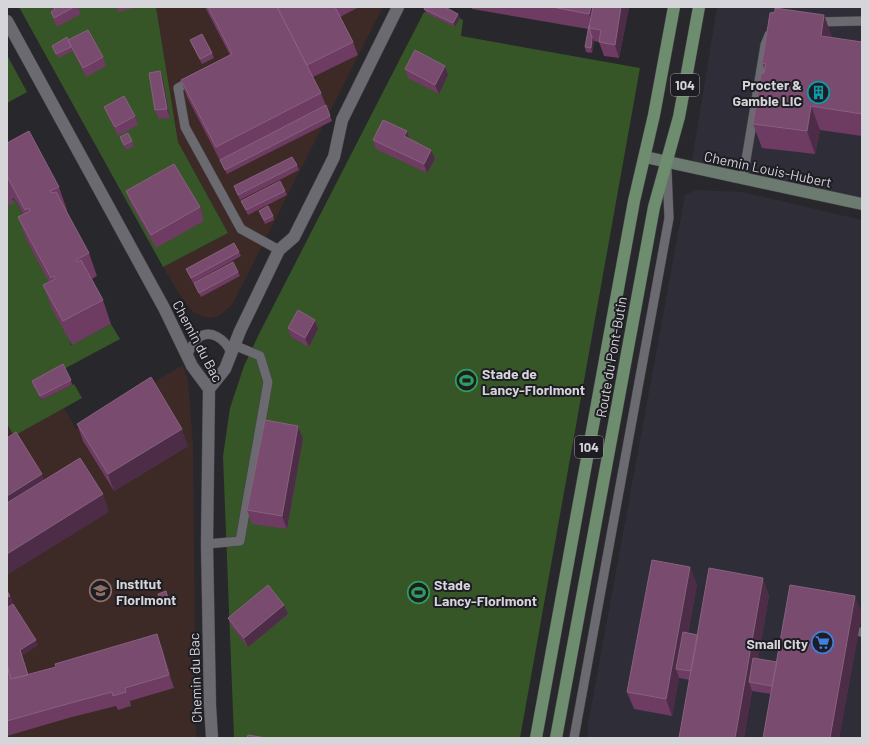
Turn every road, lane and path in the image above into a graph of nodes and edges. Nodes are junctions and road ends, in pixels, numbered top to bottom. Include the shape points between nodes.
1 (398, 7) edge
2 (674, 7) edge
3 (699, 7) edge
4 (7, 21) edge
5 (862, 21) edge
6 (808, 22) edge
7 (775, 28) edge
8 (204, 75) edge
9 (645, 157) junction
10 (667, 162) junction
11 (743, 178) junction
12 (862, 204) edge
13 (279, 250) junction
14 (233, 349) junction
15 (187, 356) junction
16 (209, 389) junction
17 (207, 544) junction
18 (212, 738) edge
19 (536, 738) edge
20 (556, 738) edge
21 (574, 738) edge

1 - 13 street via 342,120 334,157 294,237
2 - 9 main road, Route du Pont-Butin / 104
3 - 10 main road, Route du Pont-Butin / 104 via 679,117
4 - 15 street, Chemin du Bac via 164,308
5 - 6 lane
7 - 11 lane via 765,46
8 - 13 lane via 178,88 185,127 240,229
9 - 10 street, Chemin Louis-Hubert
9 - 19 main road, Route du Pont-Butin / 104 via 634,201
10 - 11 street, Chemin Louis-Hubert
10 - 20 main road, Route du Pont-Butin / 104 via 654,207
10 - 21 lane via 669,218
11 - 12 street, Chemin Louis-Hubert
13 - 14 street
14 - 15 lane via 218,337 206,334 198,338
14 - 16 street via 225,369
14 - 17 lane via 260,356 268,382 240,541
15 - 16 street, Chemin du Bac
16 - 17 street, Chemin du Bac
17 - 18 street, Chemin du Bac

